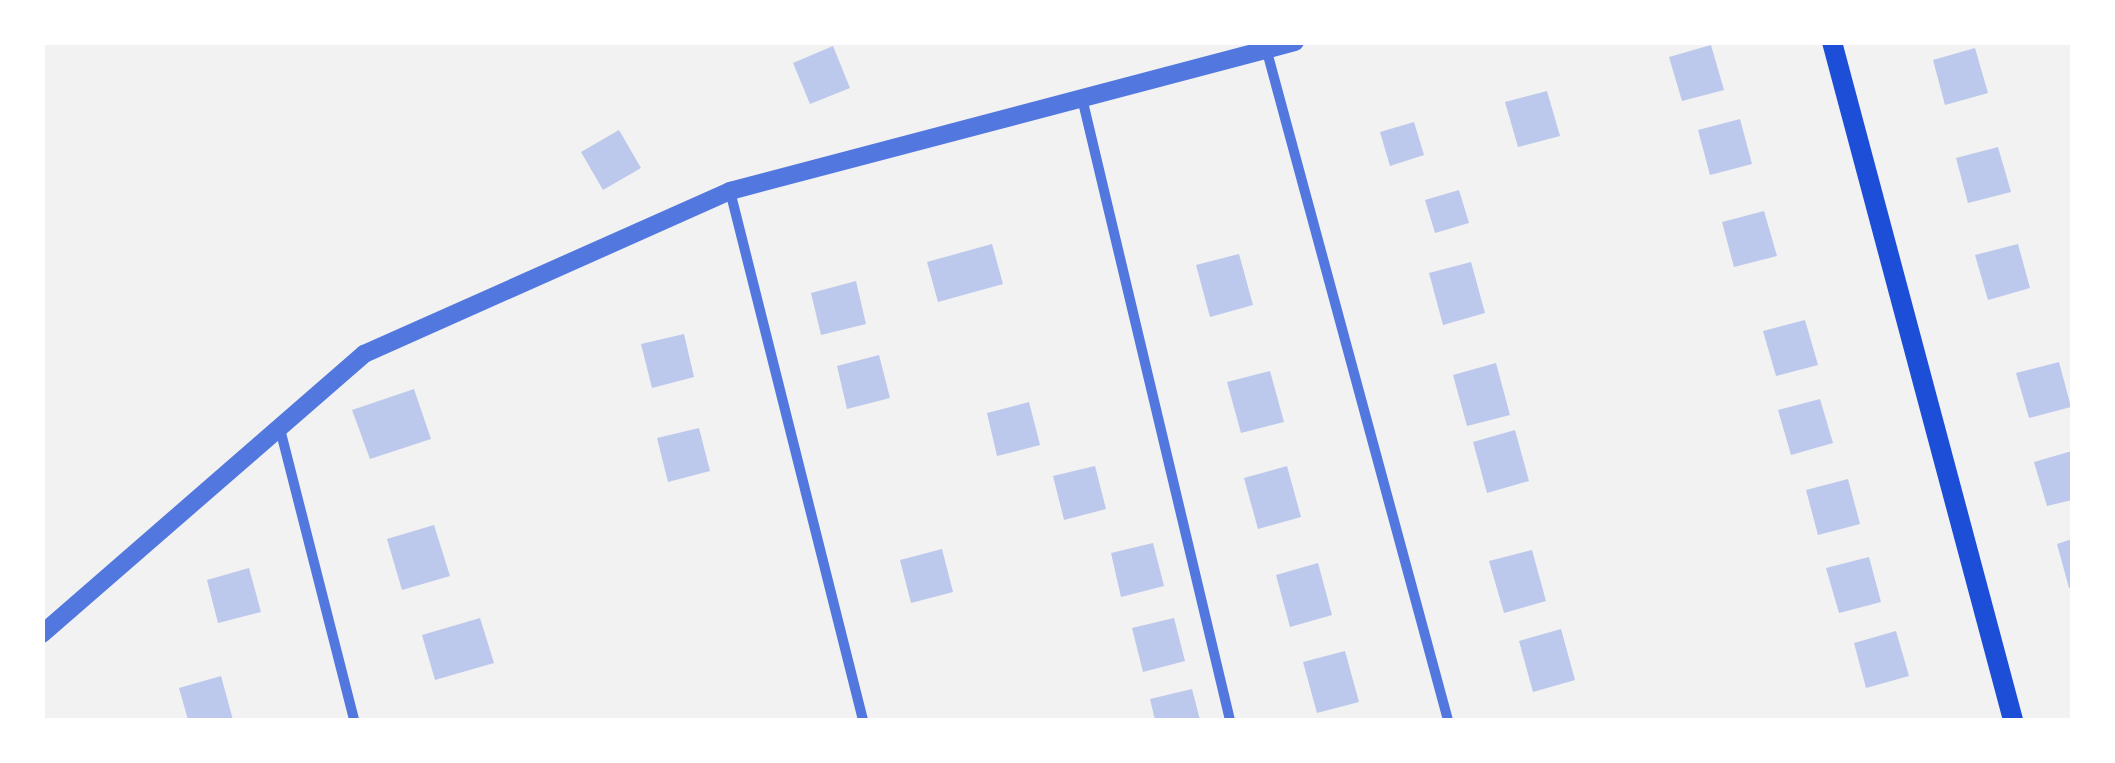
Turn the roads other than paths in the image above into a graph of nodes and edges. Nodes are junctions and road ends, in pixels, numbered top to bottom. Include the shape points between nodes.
1 (1295, 42) edge
2 (1832, 42) edge
3 (1266, 46) edge
4 (1082, 98) junction
5 (730, 190) junction
6 (280, 429) junction
7 (42, 634) edge
8 (354, 720) edge
9 (863, 720) edge
10 (1230, 720) edge
11 (1448, 720) edge
12 (2013, 720) edge

1 - 3 street
2 - 12 main road
3 - 4 street
3 - 11 street
4 - 5 street
4 - 10 street
5 - 6 street via 364,354
5 - 9 street
6 - 7 street
6 - 8 street

